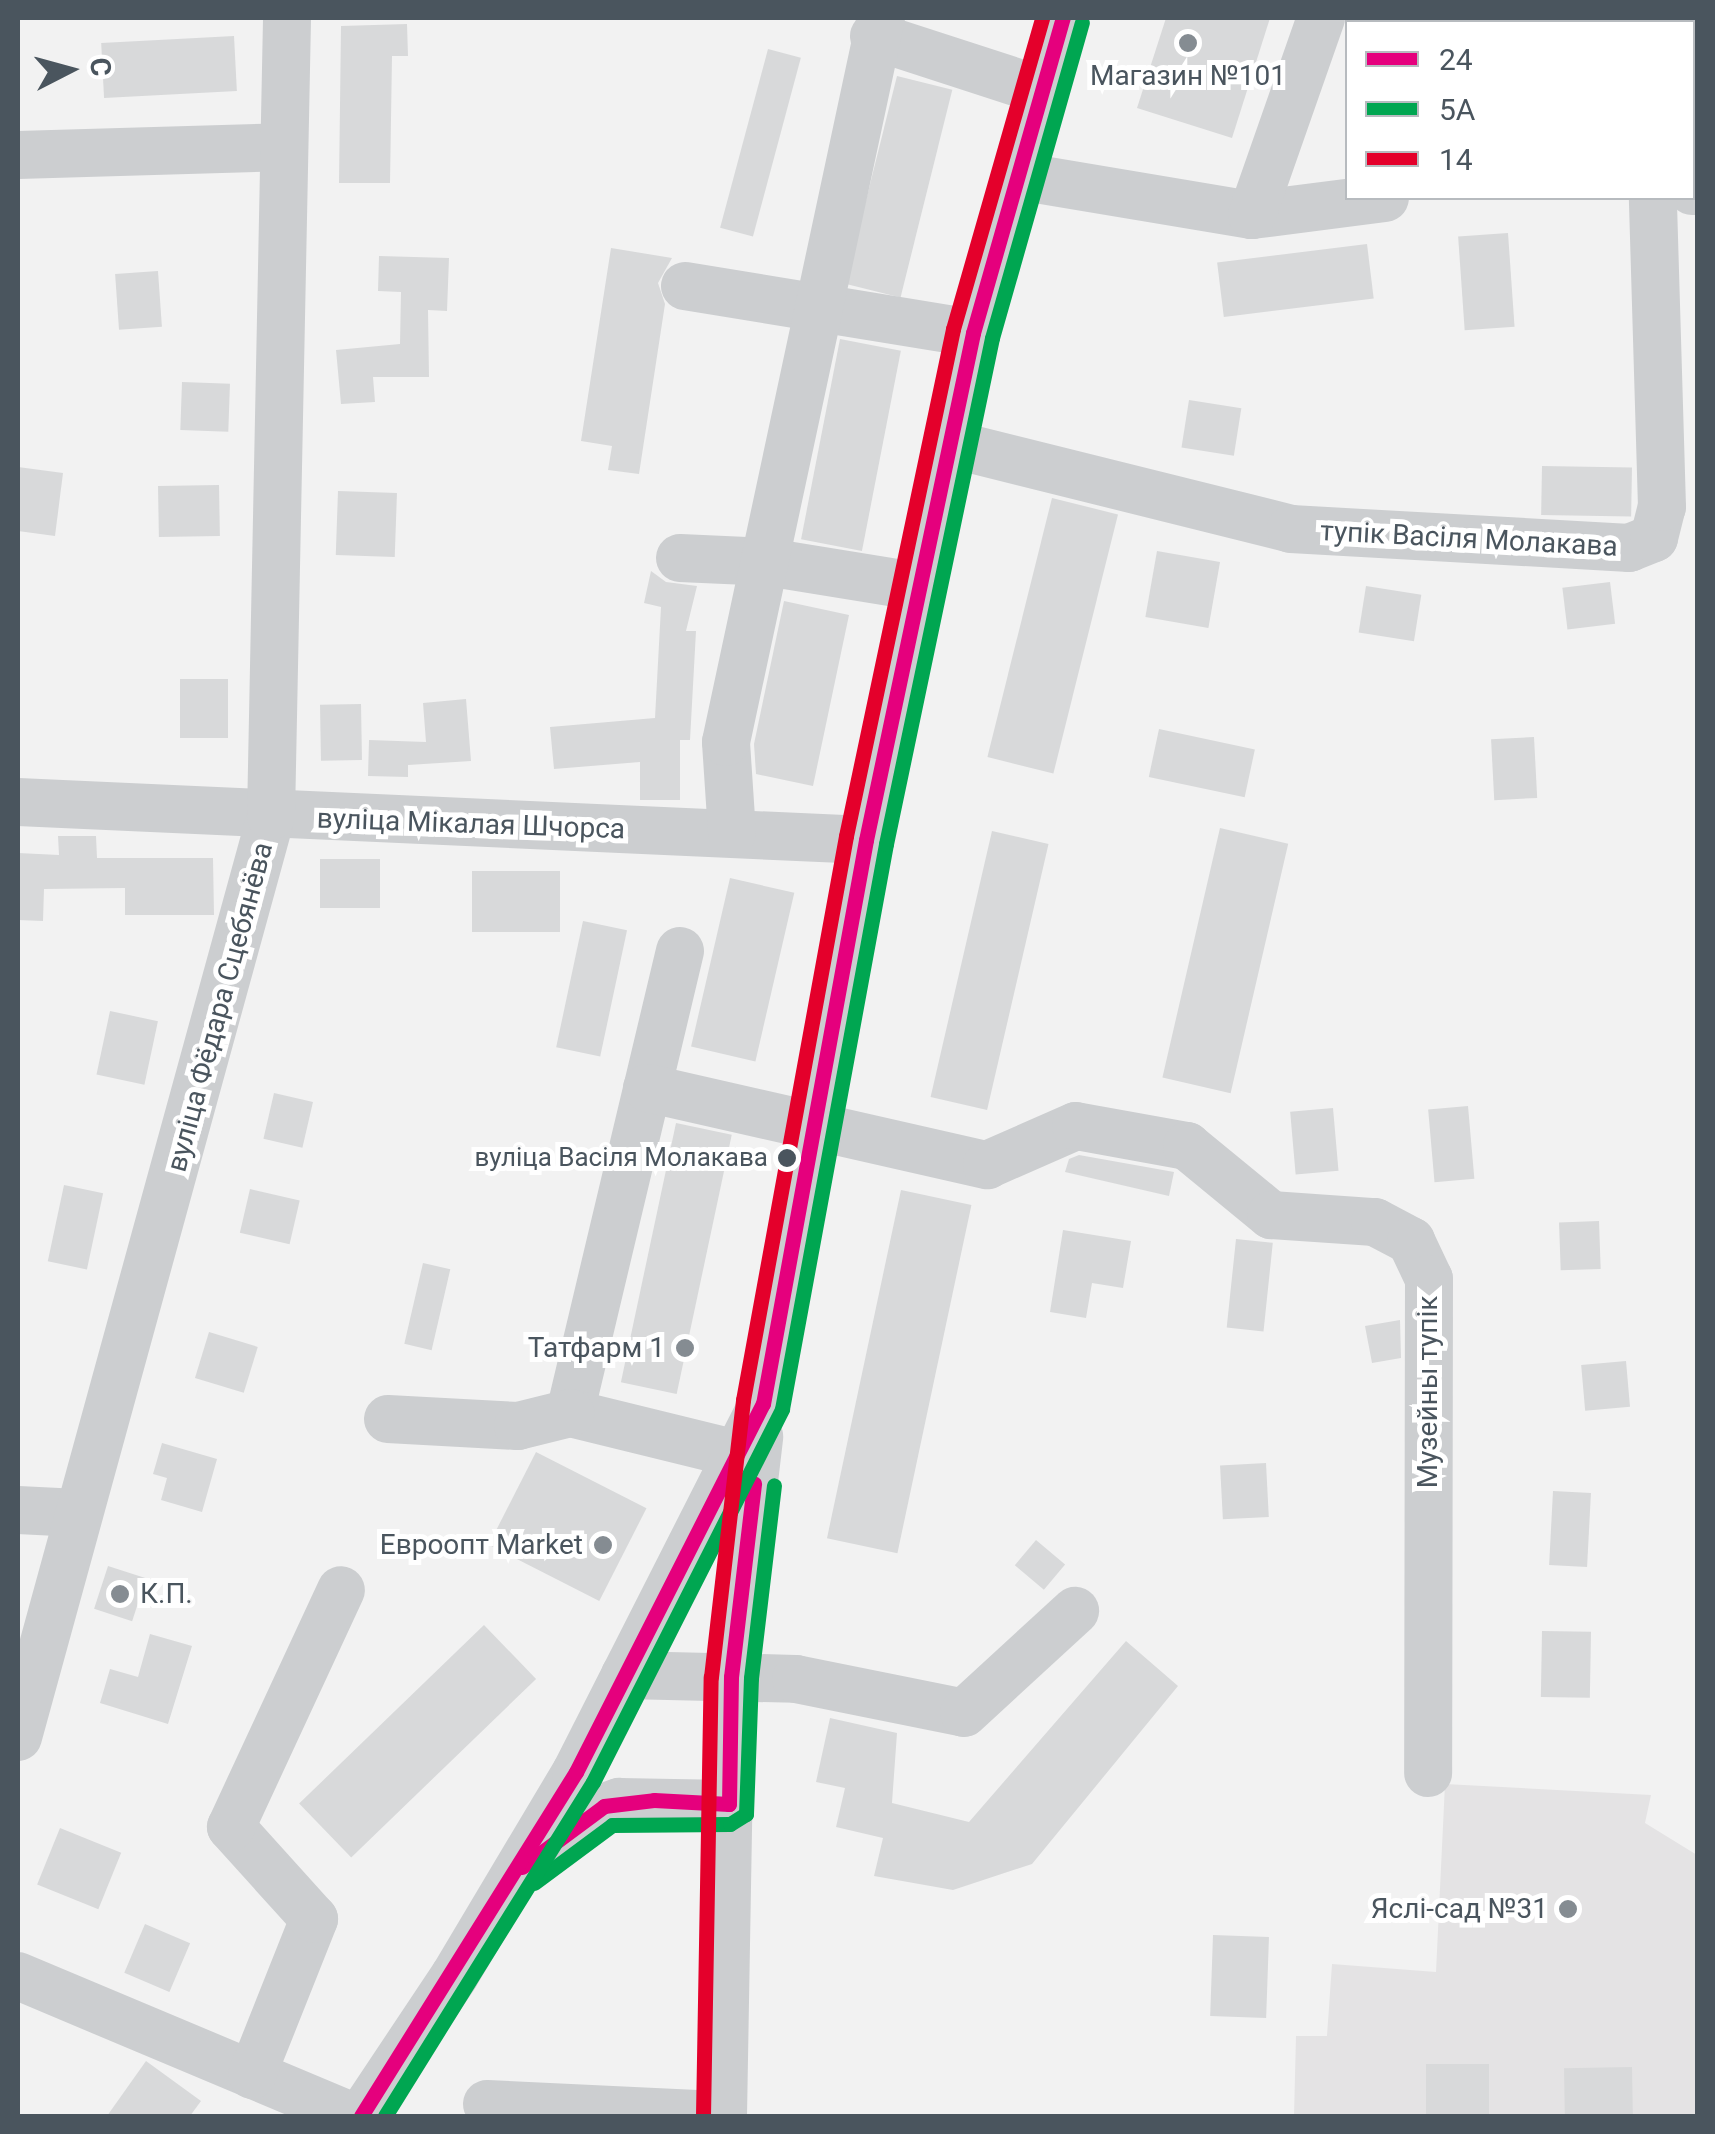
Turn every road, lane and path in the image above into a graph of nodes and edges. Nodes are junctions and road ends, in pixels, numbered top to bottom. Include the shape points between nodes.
1 (287, 18) edge
2 (1063, 18) edge
3 (1321, 18) edge
4 (1537, 19) edge
5 (1630, 19) edge
6 (878, 27) edge
7 (1040, 90) junction
8 (283, 148) junction
9 (18, 155) edge
10 (1018, 176) junction
11 (1368, 200) edge
12 (1653, 200) edge
13 (1252, 215) junction
14 (684, 286) dead end
15 (818, 308) junction
16 (973, 334) junction
17 (951, 444) junction
18 (680, 558) dead end
19 (766, 562) junction
20 (921, 587) junction
21 (18, 802) edge
22 (271, 816) junction
23 (732, 833) junction
24 (866, 840) junction
25 (680, 952) dead end
26 (647, 1088) junction
27 (812, 1126) junction
28 (763, 1404) junction
29 (570, 1413) junction
30 (388, 1419) dead end
31 (737, 1454) junction
32 (18, 1510) edge
33 (78, 1513) junction
34 (341, 1590) dead end
35 (1075, 1611) dead end
36 (625, 1675) junction
37 (731, 1678) junction
38 (18, 1736) edge
39 (1428, 1772) dead end
40 (730, 1804) junction
41 (522, 1867) junction
42 (18, 1976) edge
43 (252, 2074) junction
44 (487, 2104) dead end
45 (351, 2116) edge
46 (361, 2116) edge
47 (723, 2116) edge

1 - 8 street, вуліца Фёдара Сцебянёва
2 - 7 street
3 - 13 street
4 - 5 street
6 - 7 street
6 - 15 street
7 - 10 street
8 - 9 street
8 - 22 street, вуліца Фёдара Сцебянёва
10 - 13 street
10 - 16 street
11 - 13 street
12 - 17 street, тупік Васіля Молакава via 1662,506 1654,538 1629,548 1291,530
14 - 15 street
15 - 16 street
15 - 19 street
16 - 17 street
17 - 20 street
18 - 19 street
19 - 20 street
19 - 23 street via 726,742
20 - 24 street
21 - 22 street, вуліца Мікалая Шчорса
22 - 23 street, вуліца Мікалая Шчорса
22 - 33 street, вуліца Фёдара Сцебянёва
23 - 24 street, вуліца Мікалая Шчорса
24 - 27 street
25 - 26 street
26 - 27 street, Музейны тупік
26 - 29 street
27 - 28 street
27 - 39 street, Музейны тупік via 987,1166 1076,1126 1187,1146 1271,1215 1374,1222 1411,1240 1429,1279
28 - 31 street
28 - 37 street
29 - 30 street via 518,1426
29 - 31 street
31 - 36 street
32 - 33 street
33 - 38 street, вуліца Фёдара Сцебянёва
34 - 43 street via 231,1827 314,1919
35 - 37 street via 964,1713 796,1679
36 - 37 street
36 - 41 street
37 - 40 street
40 - 41 street via 654,1800 604,1806
40 - 47 street
41 - 46 street
42 - 43 street
43 - 45 street
44 - 47 street

